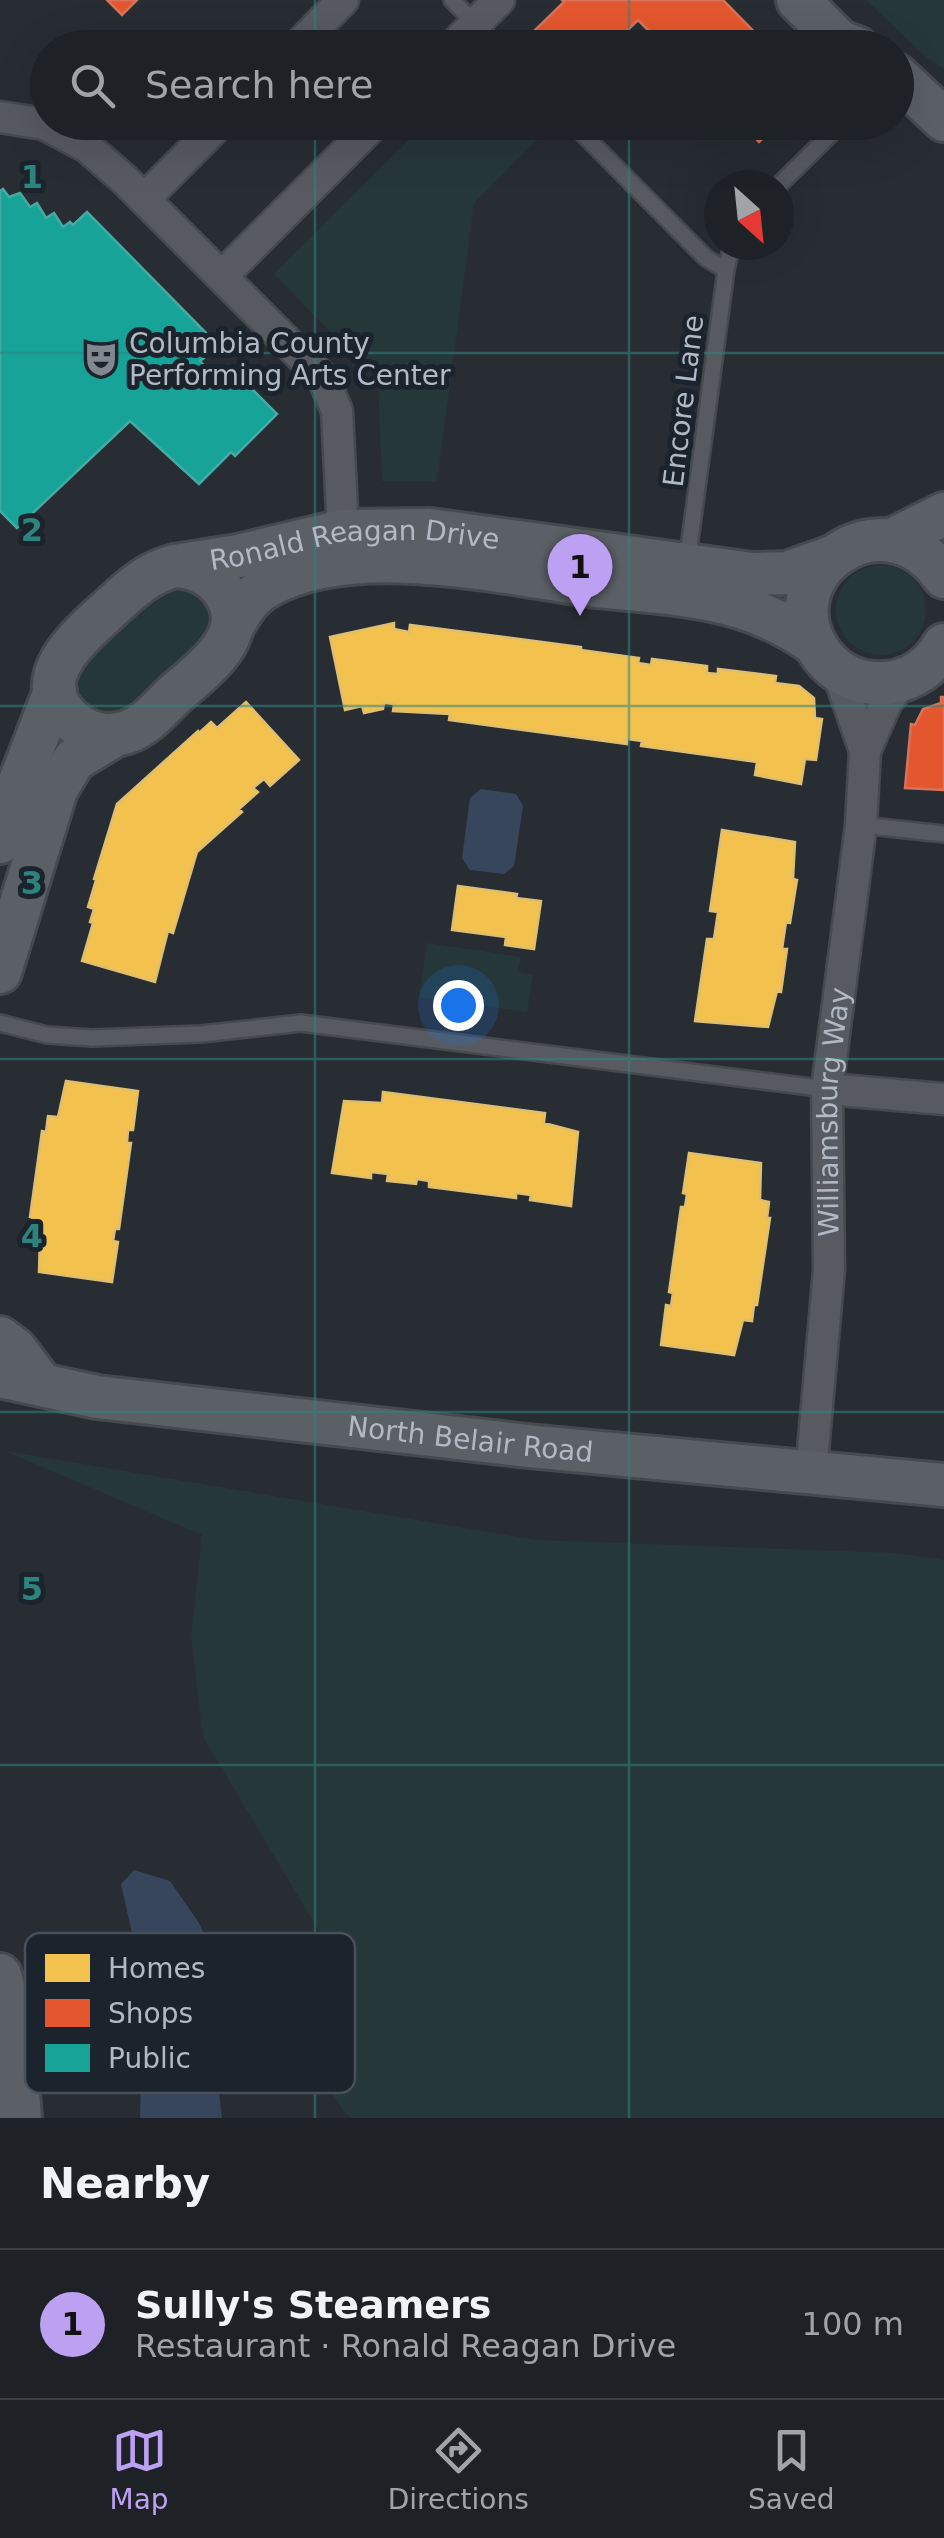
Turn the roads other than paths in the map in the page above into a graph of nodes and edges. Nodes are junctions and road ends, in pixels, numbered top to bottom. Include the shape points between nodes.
1 (343, 0) edge
2 (452, 0) edge
3 (499, 0) edge
4 (798, 0) edge
5 (838, 0) edge
6 (475, 24) junction
7 (314, 30) edge
8 (469, 30) edge
9 (481, 30) edge
10 (828, 30) edge
11 (865, 30) edge
12 (914, 91) edge
13 (0, 117) edge
14 (944, 120) edge
15 (30, 122) edge
16 (76, 140) edge
17 (203, 140) edge
18 (358, 140) edge
19 (590, 140) edge
20 (824, 140) edge
21 (794, 170) edge
22 (144, 199) junction
23 (728, 260) edge
24 (726, 270) junction
25 (222, 276) junction
26 (944, 514) edge
27 (343, 530) junction
28 (892, 540) junction
29 (832, 558) junction
30 (687, 565) junction
31 (175, 566) junction
32 (944, 577) edge
33 (232, 627) junction
34 (826, 657) junction
35 (930, 663) edge
36 (55, 691) junction
37 (114, 735) junction
38 (866, 751) junction
39 (861, 824) junction
40 (944, 834) edge
41 (0, 842) edge
42 (0, 972) edge
43 (0, 1023) edge
44 (827, 1088) junction
45 (944, 1099) edge
46 (0, 1338) edge
47 (16, 1382) edge
48 (811, 1473) junction
49 (944, 1485) edge
50 (0, 1975) edge
51 (20, 2118) edge

1 - 7 street
2 - 6 lane
3 - 6 street
4 - 10 street
5 - 11 street
6 - 8 street
6 - 9 lane
12 - 14 street
13 - 15 street
16 - 22 street
17 - 22 street
18 - 25 street
19 - 24 lane via 706,258
20 - 21 lane
22 - 25 street
23 - 24 lane, Encore Lane
24 - 30 lane, Encore Lane
25 - 27 street via 330,388
26 - 28 street, Ronald Reagan Drive
27 - 30 street, Ronald Reagan Drive via 430,530
27 - 31 street, Ronald Reagan Drive
28 - 29 street, Ronald Reagan Drive via 870,540
28 - 32 street via 914,547
29 - 30 street, Ronald Reagan Drive via 769,574
29 - 34 street via 811,589 809,626
31 - 33 street, Ronald Reagan Drive via 191,567 220,586
31 - 36 street, Ronald Reagan Drive via 142,580 70,644
33 - 34 street, Ronald Reagan Drive via 252,597 279,582 331,568 440,564 712,600 764,616
33 - 37 street, Ronald Reagan Drive via 217,658 141,725
34 - 35 street, Ronald Reagan Drive via 870,684
34 - 38 street, Williamsburg Way
35 - 38 street, Williamsburg Way via 887,701
36 - 37 street via 83,729
36 - 41 street, Ronald Reagan Drive
37 - 42 street, Ronald Reagan Drive via 74,760 56,790
38 - 39 street, Williamsburg Way
39 - 40 lane
39 - 44 street, Williamsburg Way
43 - 44 lane via 92,1038 301,1023
44 - 45 street
44 - 48 street, Williamsburg Way via 829,1270
46 - 47 street via 15,1349
47 - 48 street, North Belair Road via 97,1398
48 - 49 street, North Belair Road
50 - 51 street via 13,2028

